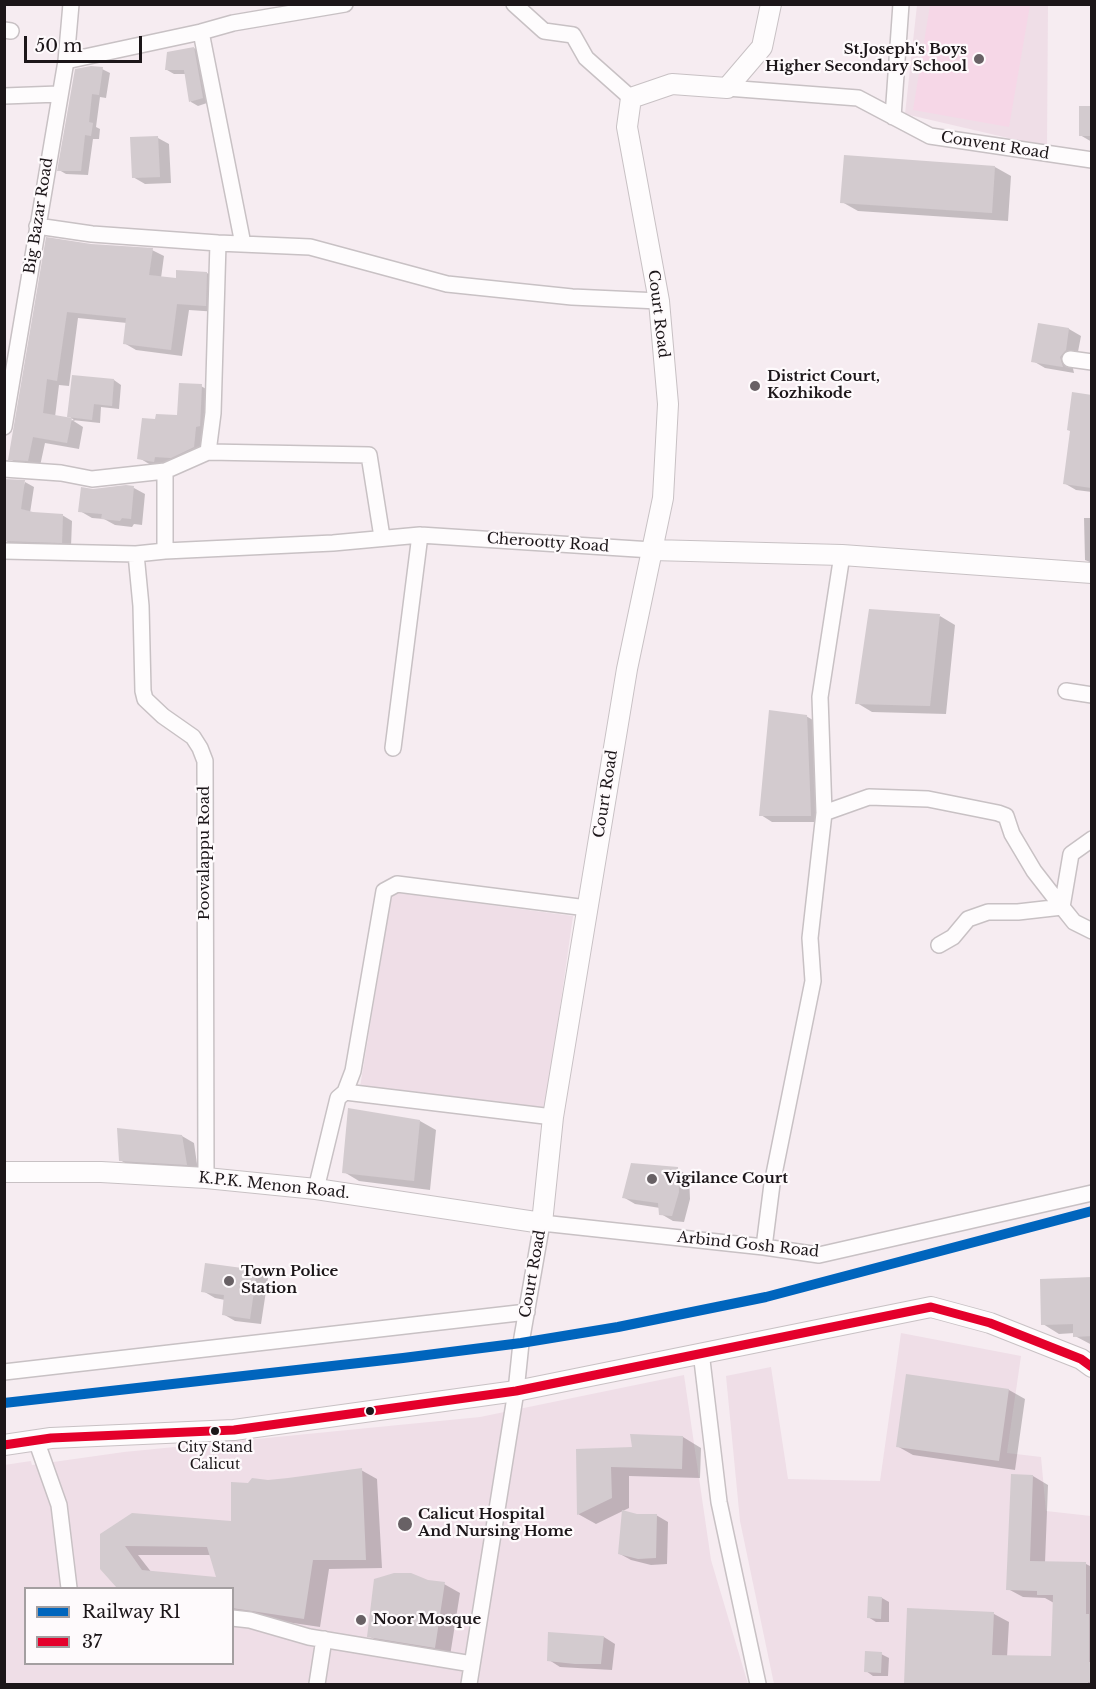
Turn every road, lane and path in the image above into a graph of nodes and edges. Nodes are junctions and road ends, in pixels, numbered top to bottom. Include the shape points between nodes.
1 (71, 4) edge
2 (345, 4) edge
3 (514, 4) edge
4 (771, 4) edge
5 (901, 4) edge
6 (201, 32) junction
7 (66, 61) junction
8 (727, 88) junction
9 (59, 94) junction
10 (4, 96) edge
11 (631, 98) junction
12 (893, 117) junction
13 (1092, 160) edge
14 (38, 226) junction
15 (218, 243) junction
16 (243, 244) junction
17 (659, 301) junction
18 (1070, 359) dead end
19 (1092, 362) edge
20 (4, 427) edge
21 (208, 452) junction
22 (4, 469) edge
23 (165, 471) junction
24 (420, 535) junction
25 (382, 537) junction
26 (652, 550) junction
27 (4, 551) edge
28 (165, 551) junction
29 (136, 554) junction
30 (842, 555) junction
31 (1092, 573) edge
32 (1066, 691) dead end
33 (1092, 695) edge
34 (393, 748) dead end
35 (824, 813) junction
36 (1092, 839) edge
37 (1062, 907) junction
38 (587, 908) junction
39 (1092, 931) edge
40 (939, 945) dead end
41 (345, 1092) junction
42 (553, 1117) junction
43 (4, 1173) edge
44 (206, 1178) junction
45 (316, 1189) junction
46 (1092, 1193) edge
47 (542, 1222) junction
48 (764, 1247) junction
49 (527, 1312) junction
50 (701, 1352) junction
51 (1092, 1367) edge
52 (4, 1372) edge
53 (516, 1391) junction
54 (36, 1440) junction
55 (4, 1445) edge
56 (69, 1587) edge
57 (234, 1618) edge
58 (324, 1639) junction
59 (472, 1664) junction
60 (317, 1684) edge
61 (469, 1684) edge
62 (758, 1684) edge

1 - 7 street, Big Bazar Road
2 - 6 street
3 - 11 street via 544,31 573,35 586,58
4 - 8 main road via 762,47
5 - 12 street
6 - 7 street
6 - 16 street
7 - 9 street, Big Bazar Road
8 - 11 main road via 672,84
8 - 12 street, Convent Road via 858,98
9 - 10 street
9 - 14 street, Big Bazar Road
11 - 17 main road, Court Road via 627,127
12 - 13 street, Convent Road via 930,136
14 - 15 street
14 - 20 street, Big Bazar Road
15 - 16 street
15 - 21 street via 213,413
16 - 17 street via 310,247 447,284
17 - 26 main road, Court Road via 668,404 663,498
18 - 19 street
21 - 23 street
21 - 25 street via 369,455
22 - 23 street via 92,479
23 - 28 street
24 - 25 street, Cherootty Road
24 - 26 street, Cherootty Road
24 - 34 street
25 - 28 street, Cherootty Road
26 - 30 main road, Cherootty Road
26 - 38 main road, Court Road via 627,669
27 - 29 street, Cherootty Road
28 - 29 street, Cherootty Road
29 - 44 street, Poovalappu Road via 145,699 193,737 205,761
30 - 31 main road, Cherootty Road
30 - 35 street via 820,698
32 - 33 street
35 - 37 street via 869,796 928,799 1006,816 1034,871
35 - 48 street via 810,938 813,981 772,1184
36 - 37 street via 1071,854
37 - 39 street via 1074,922
37 - 40 street via 988,912 968,919 953,937
38 - 41 street via 397,884 384,891 353,1071
38 - 42 main road, Court Road
41 - 42 street
41 - 45 street via 338,1098
42 - 47 main road, Court Road
43 - 44 main road, K.P.K. Menon Road. via 100,1172
44 - 45 main road, K.P.K. Menon Road.
45 - 47 main road, K.P.K. Menon Road.
46 - 48 street, Arbind Gosh Road via 819,1255
47 - 48 street, Arbind Gosh Road
47 - 49 street, Court Road
49 - 52 street
49 - 53 street, Court Road
50 - 51 main road via 931,1307 990,1323
50 - 53 main road
50 - 62 street via 719,1503
53 - 54 main road via 234,1430
53 - 59 street, Court Road
54 - 55 main road
54 - 56 street via 59,1505
57 - 58 street
58 - 59 street
58 - 60 street
59 - 61 street, Court Road

